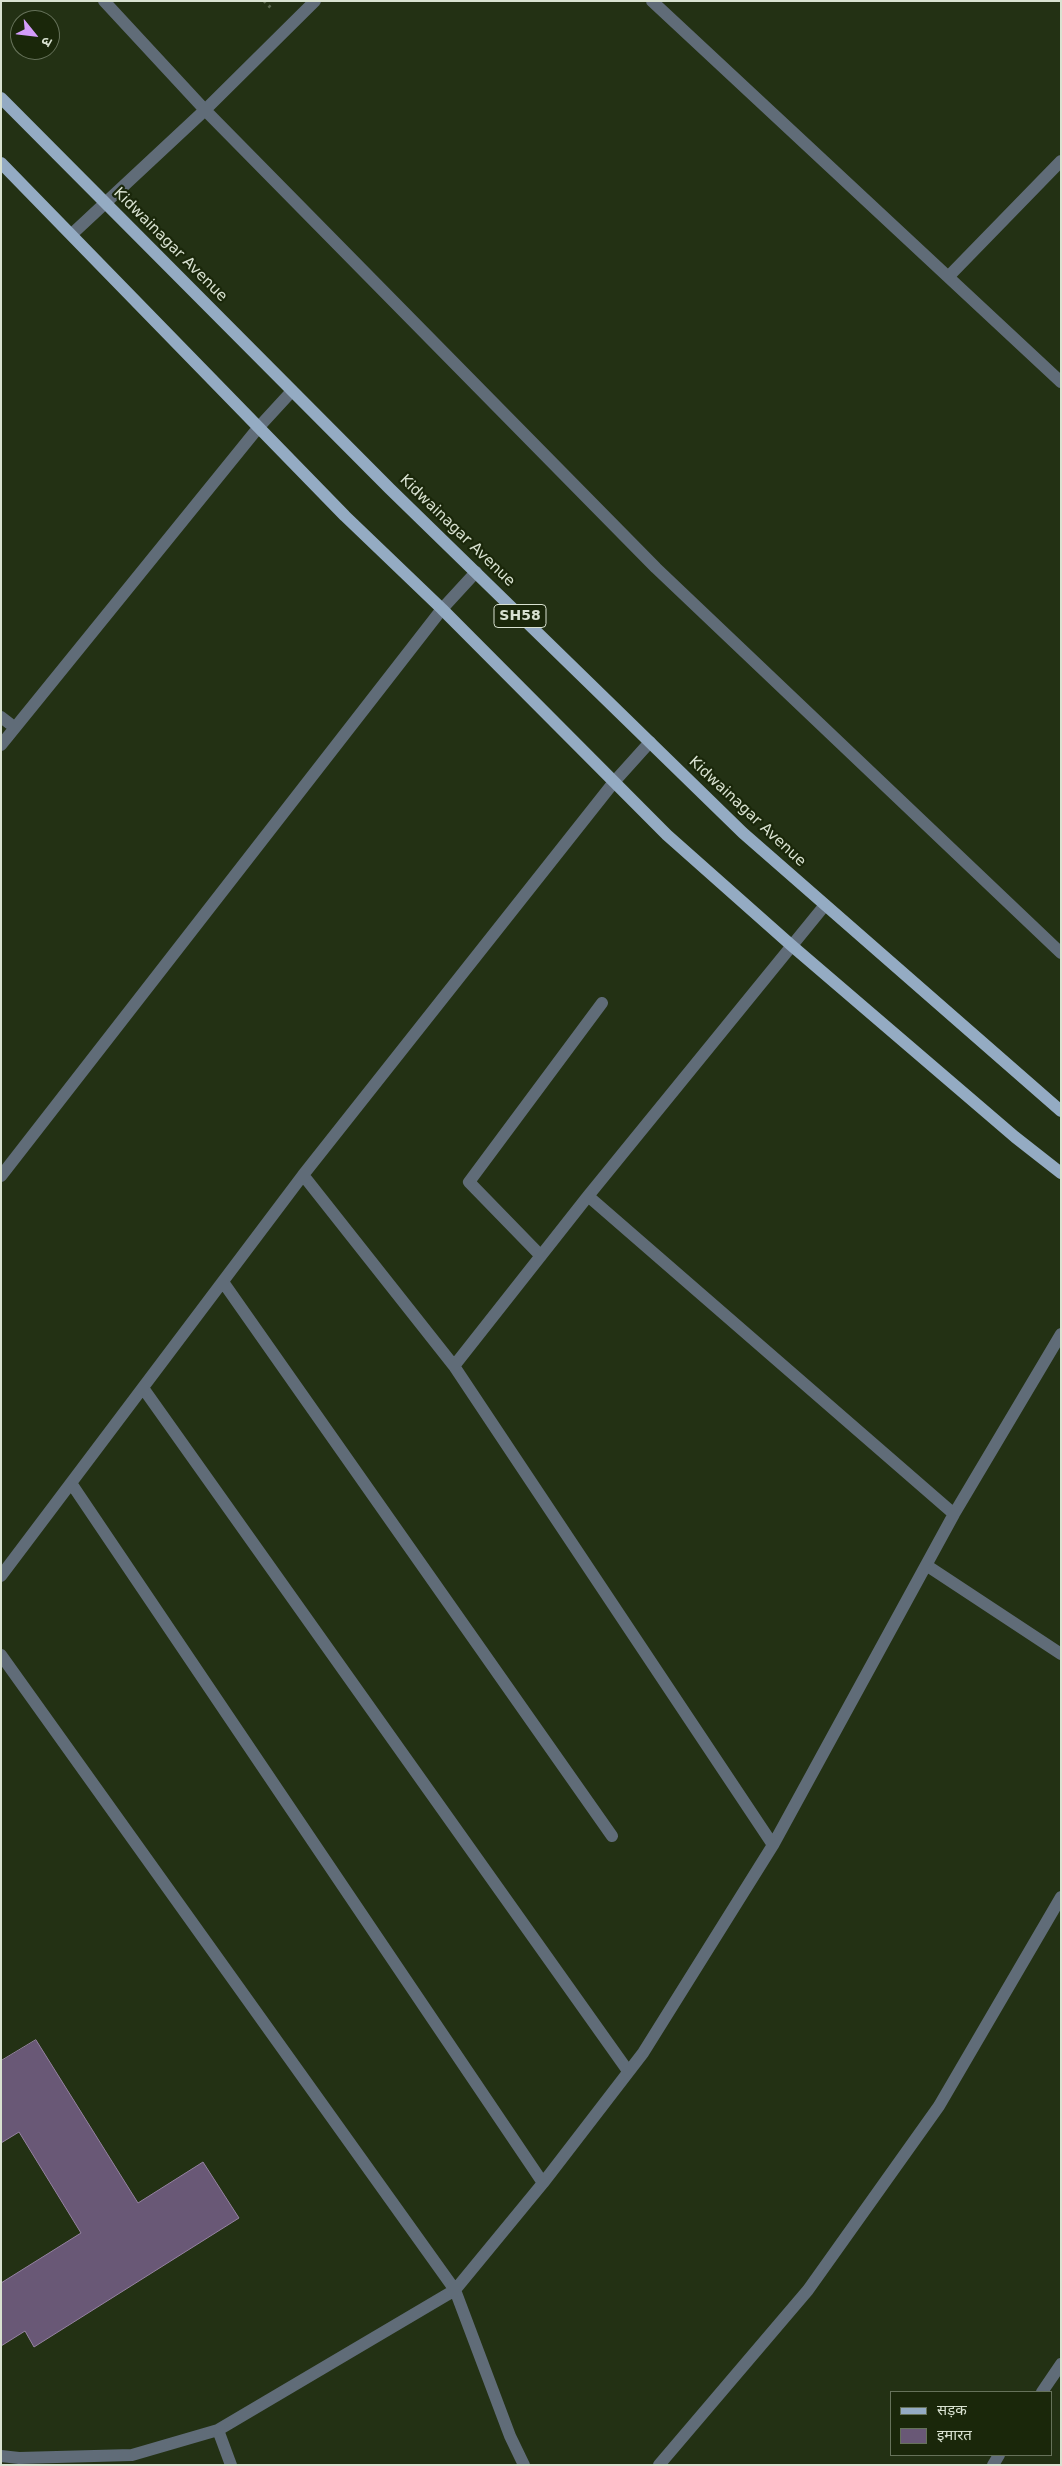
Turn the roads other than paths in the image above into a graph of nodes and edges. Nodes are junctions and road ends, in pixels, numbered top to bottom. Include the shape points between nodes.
1 (104, 1) edge
2 (315, 1) edge
3 (652, 1) edge
4 (1, 98) edge
5 (205, 110) junction
6 (1061, 161) edge
7 (1, 163) edge
8 (104, 203) junction
9 (72, 234) junction
10 (948, 276) junction
11 (1061, 382) edge
12 (292, 390) junction
13 (258, 428) junction
14 (476, 572) junction
15 (442, 609) junction
16 (1, 717) edge
17 (14, 727) junction
18 (650, 742) junction
19 (1, 745) edge
20 (614, 782) junction
21 (825, 905) junction
22 (792, 945) junction
23 (1061, 953) edge
24 (602, 1003) dead end
25 (1061, 1111) edge
26 (1061, 1173) edge
27 (303, 1175) junction
28 (1, 1176) edge
29 (588, 1196) junction
30 (541, 1256) junction
31 (223, 1282) junction
32 (1061, 1334) edge
33 (454, 1366) junction
34 (143, 1388) junction
35 (71, 1483) junction
36 (954, 1514) junction
37 (926, 1565) junction
38 (1, 1576) edge
39 (1061, 1654) edge
40 (1, 1655) edge
41 (612, 1836) dead end
42 (773, 1845) junction
43 (1061, 1897) edge
44 (628, 2072) junction
45 (543, 2183) junction
46 (455, 2290) junction
47 (1061, 2364) edge
48 (1043, 2391) edge
49 (218, 2430) junction
50 (1, 2456) edge
51 (20, 2462) edge
52 (231, 2465) edge
53 (524, 2465) edge
54 (659, 2465) edge

1 - 5 street
2 - 5 street
3 - 10 street
4 - 8 main road, Kidwainagar Avenue / SH58
5 - 8 street
5 - 23 street via 656,568
6 - 10 street
7 - 9 main road
8 - 9 street
8 - 12 main road, Kidwainagar Avenue / SH58
9 - 13 main road
10 - 11 street
12 - 13 street
12 - 14 main road, Kidwainagar Avenue / SH58
13 - 15 main road
13 - 17 street
14 - 15 street
14 - 18 main road, Kidwainagar Avenue / SH58
15 - 20 main road
15 - 28 street
16 - 17 street
17 - 19 street
18 - 20 street
18 - 21 main road, Kidwainagar Avenue / SH58 via 743,833
20 - 22 main road via 668,835
20 - 27 street
21 - 22 street
21 - 25 main road, Kidwainagar Avenue / SH58
22 - 26 main road via 1015,1138
22 - 29 street
24 - 30 street via 470,1182
27 - 31 street
27 - 33 street
29 - 30 street
29 - 36 street
30 - 33 street
31 - 34 street
31 - 41 street
32 - 36 street
33 - 42 street
34 - 35 street
34 - 44 street
35 - 38 street
35 - 45 street
36 - 37 street
37 - 39 street
37 - 42 street
40 - 46 street
42 - 44 street
43 - 54 street via 933,2114 808,2290
44 - 45 street
45 - 46 street
46 - 49 street
46 - 53 street
47 - 48 street
49 - 51 street via 132,2455
49 - 52 street
50 - 51 street

